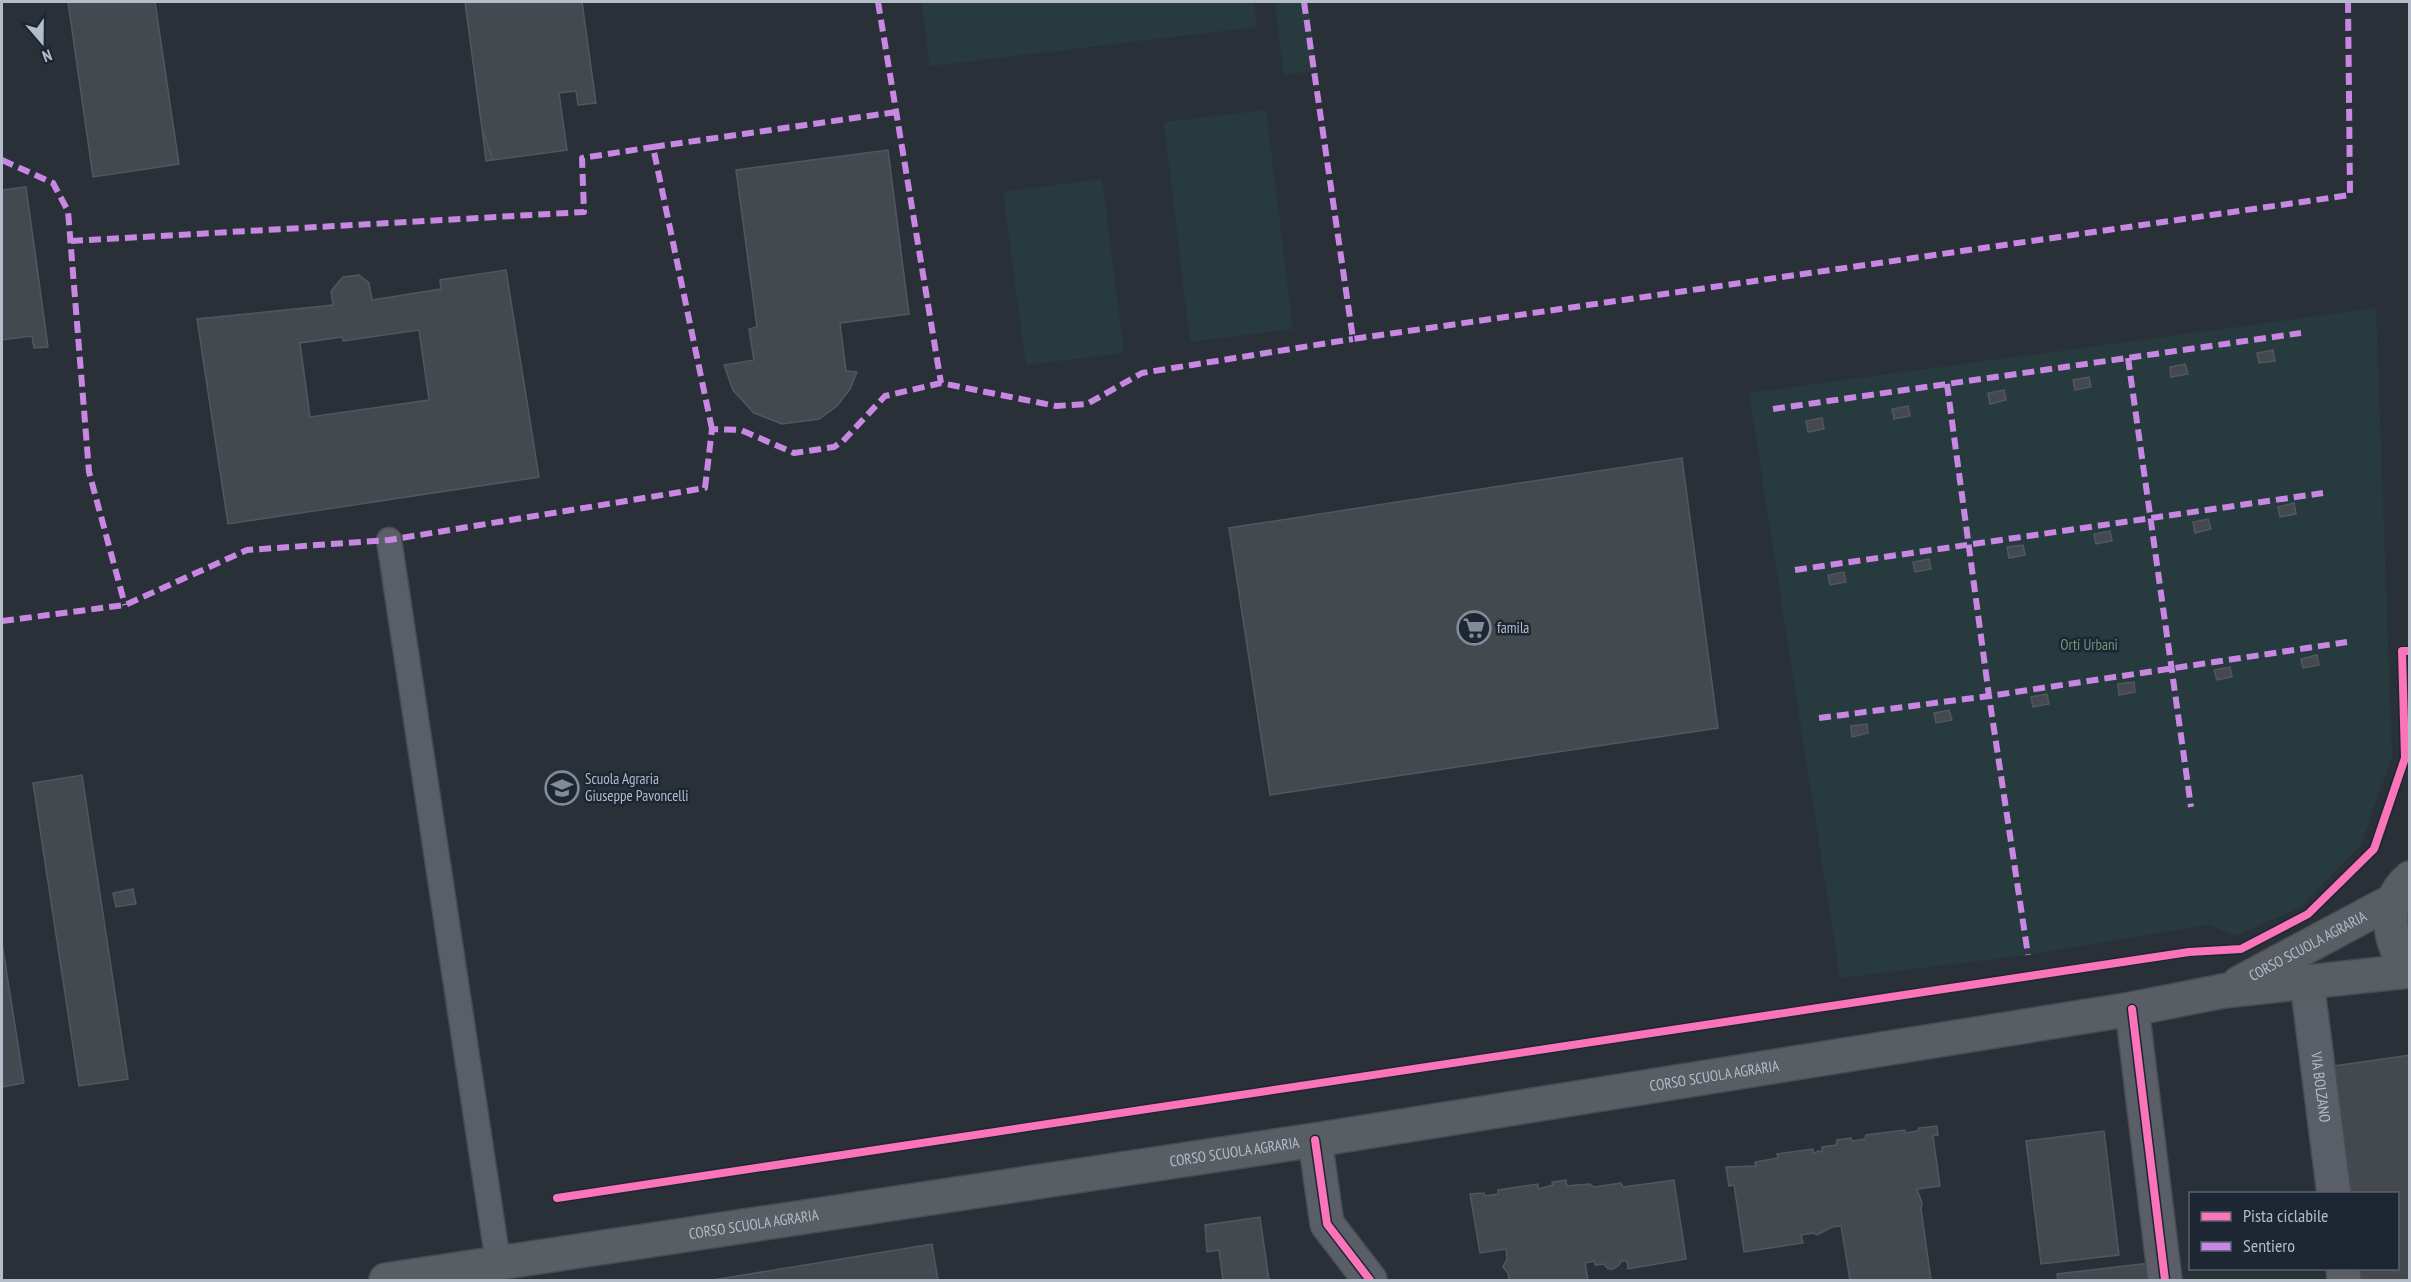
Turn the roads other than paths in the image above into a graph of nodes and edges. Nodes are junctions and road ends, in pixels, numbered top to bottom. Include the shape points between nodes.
1 (389, 540) dead end
2 (2409, 871) edge
3 (2402, 889) edge
4 (2409, 970) edge
5 (2307, 982) junction
6 (2223, 992) junction
7 (2132, 1009) junction
8 (1315, 1140) junction
9 (2334, 1192) edge
10 (498, 1262) junction
11 (396, 1280) edge
12 (1370, 1281) edge
13 (2165, 1281) edge

1 - 10 lane
2 - 3 street
3 - 4 main road via 2390,919 2399,957
3 - 6 main road, CORSO SCUOLA AGRARIA
4 - 5 main road, CORSO SCUOLA AGRARIA
5 - 6 main road, CORSO SCUOLA AGRARIA
5 - 9 street, VIA BOLZANO
6 - 7 main road, CORSO SCUOLA AGRARIA
7 - 8 main road, CORSO SCUOLA AGRARIA
7 - 13 street
8 - 10 main road, CORSO SCUOLA AGRARIA
8 - 12 street via 1327,1224
10 - 11 main road, CORSO SCUOLA AGRARIA

